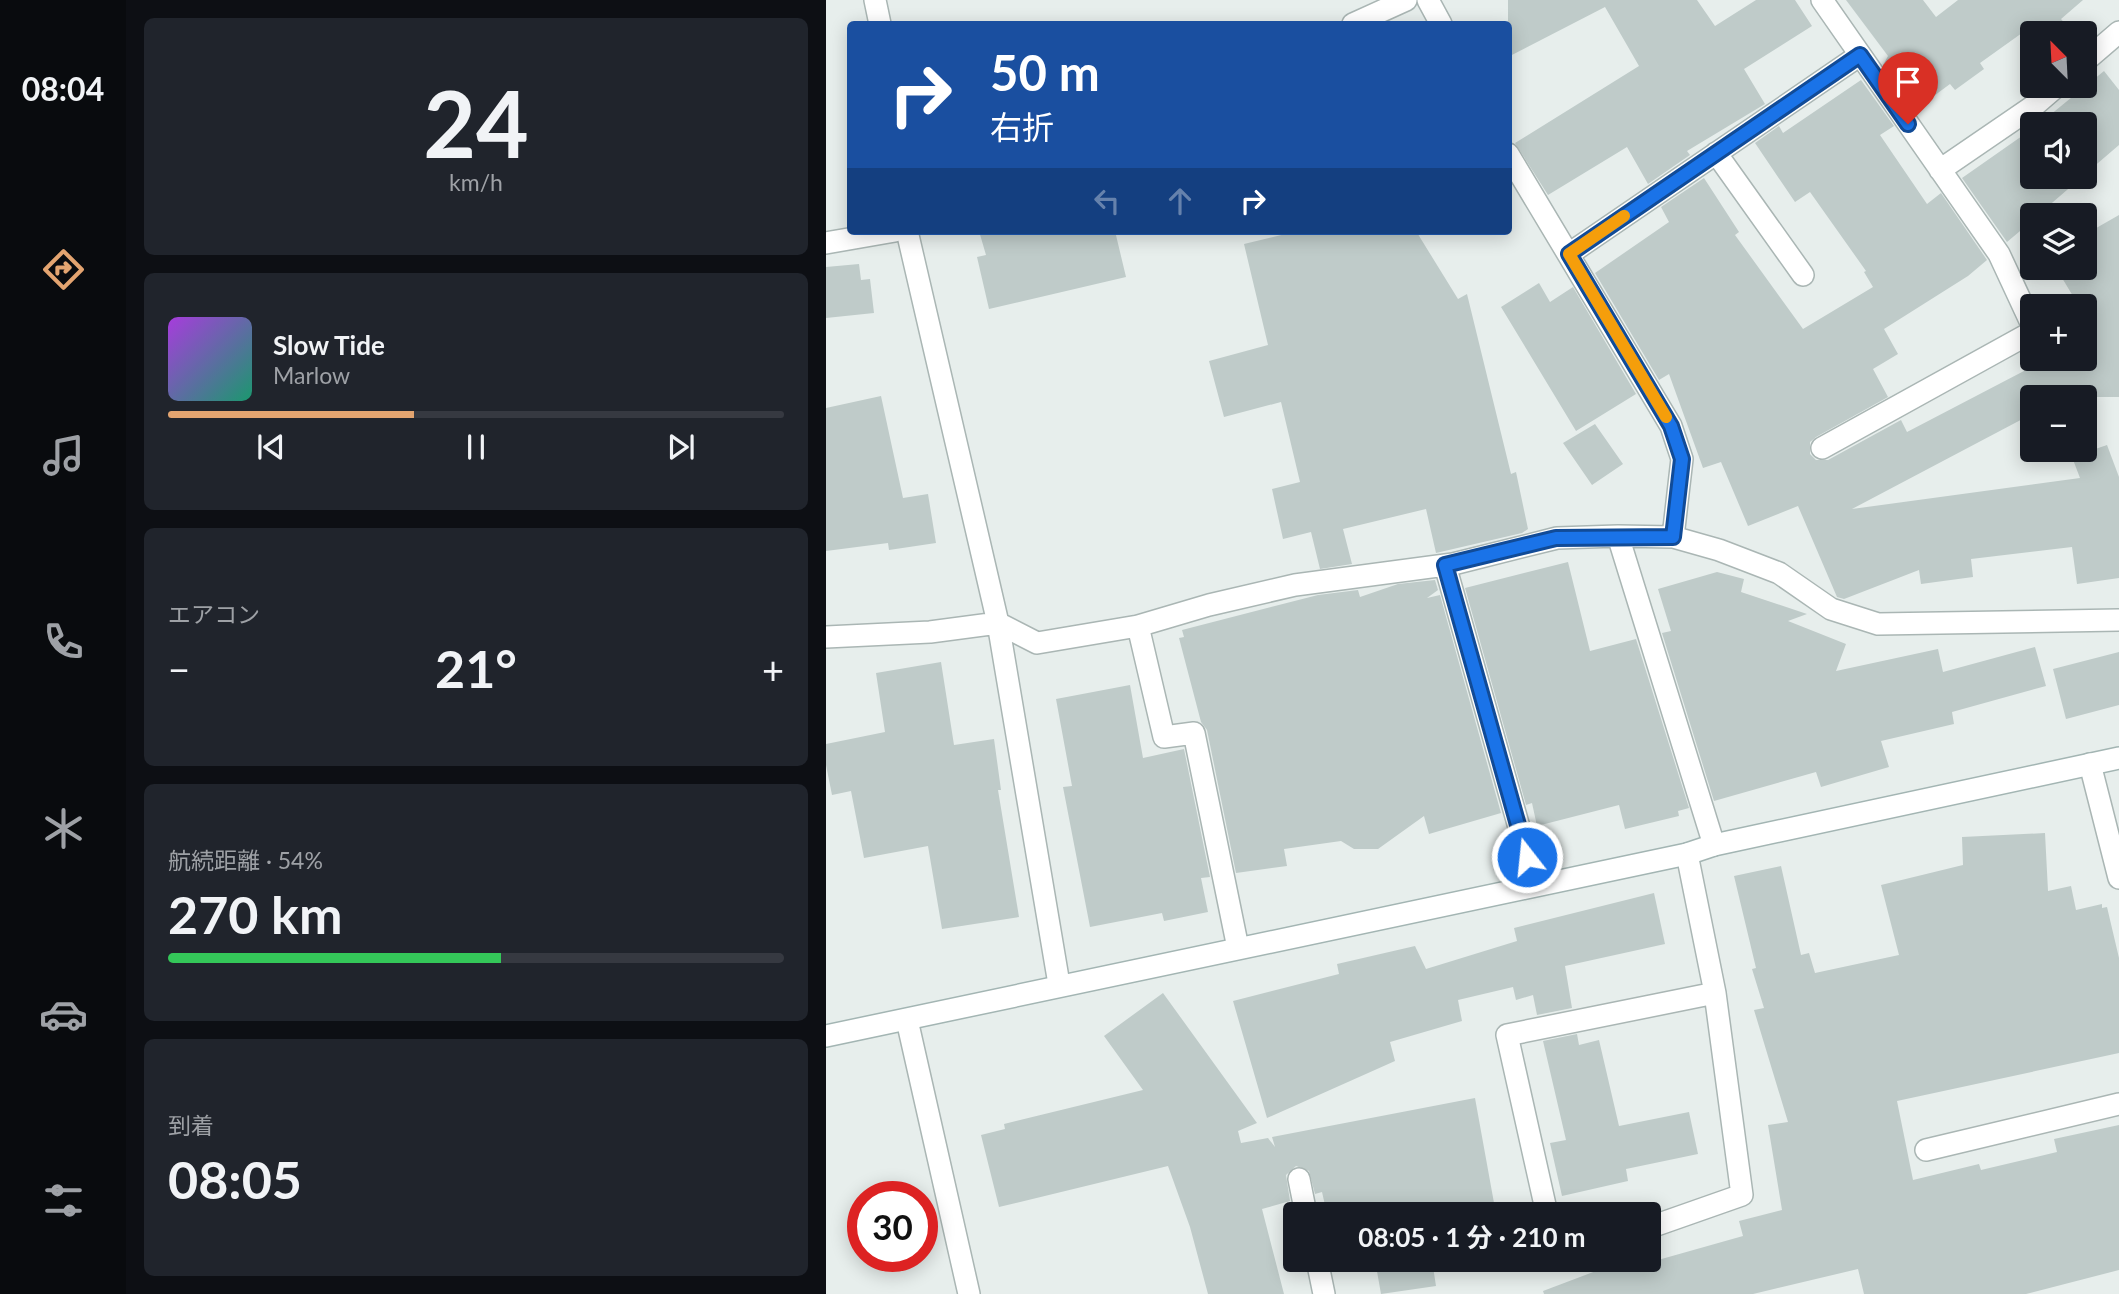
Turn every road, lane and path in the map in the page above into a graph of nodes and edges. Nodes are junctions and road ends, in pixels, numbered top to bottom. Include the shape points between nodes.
1 (875, 0) edge
2 (1406, 0) edge
3 (1429, 0) edge
4 (1822, 0) edge
5 (879, 21) edge
6 (1360, 21) edge
7 (1440, 21) edge
8 (2119, 32) edge
9 (2097, 51) edge
10 (1860, 55) junction
11 (2042, 98) edge
12 (1716, 153) junction
13 (1512, 161) edge
14 (1940, 170) junction
15 (872, 235) edge
16 (908, 235) edge
17 (826, 243) edge
18 (1569, 254) junction
19 (1804, 275) dead end
20 (2020, 299) edge
21 (2020, 339) edge
22 (1822, 448) dead end
23 (1618, 536) junction
24 (1673, 537) junction
25 (1445, 565) junction
26 (2119, 620) edge
27 (998, 623) junction
28 (1138, 626) junction
29 (826, 637) edge
30 (2119, 758) edge
31 (2090, 764) junction
32 (1714, 845) junction
33 (1686, 854) junction
34 (2119, 878) edge
35 (1535, 884) junction
36 (1238, 948) junction
37 (1059, 984) junction
38 (1715, 993) junction
39 (907, 1020) junction
40 (826, 1036) edge
41 (2119, 1104) edge
42 (1926, 1150) dead end
43 (1299, 1179) dead end
44 (1304, 1202) edge
45 (1544, 1202) edge
46 (1661, 1223) edge
47 (1319, 1272) edge
48 (969, 1294) edge
49 (1324, 1294) edge

1 - 5 street
2 - 6 street
3 - 7 street
4 - 10 street
8 - 9 street
10 - 12 street
10 - 14 street
11 - 14 street
12 - 18 street
12 - 19 street
13 - 18 street
14 - 20 street via 1999,254
15 - 17 street
16 - 27 street
18 - 24 street via 1671,426 1682,459
21 - 22 street
23 - 24 street
23 - 25 street via 1556,538
23 - 32 street
24 - 26 street via 1779,573 1831,609 1878,624
25 - 28 street via 1295,585
25 - 35 street
27 - 28 street via 1037,643
27 - 29 street
27 - 37 street
28 - 36 street via 1164,737 1194,733
30 - 31 street
31 - 32 street
31 - 34 street
32 - 33 street
33 - 35 street
33 - 38 street
35 - 36 street
36 - 37 street
37 - 39 street
38 - 45 street via 1507,1035
38 - 46 street via 1742,1195
39 - 40 street
39 - 48 street
41 - 42 street
43 - 44 street
47 - 49 street

